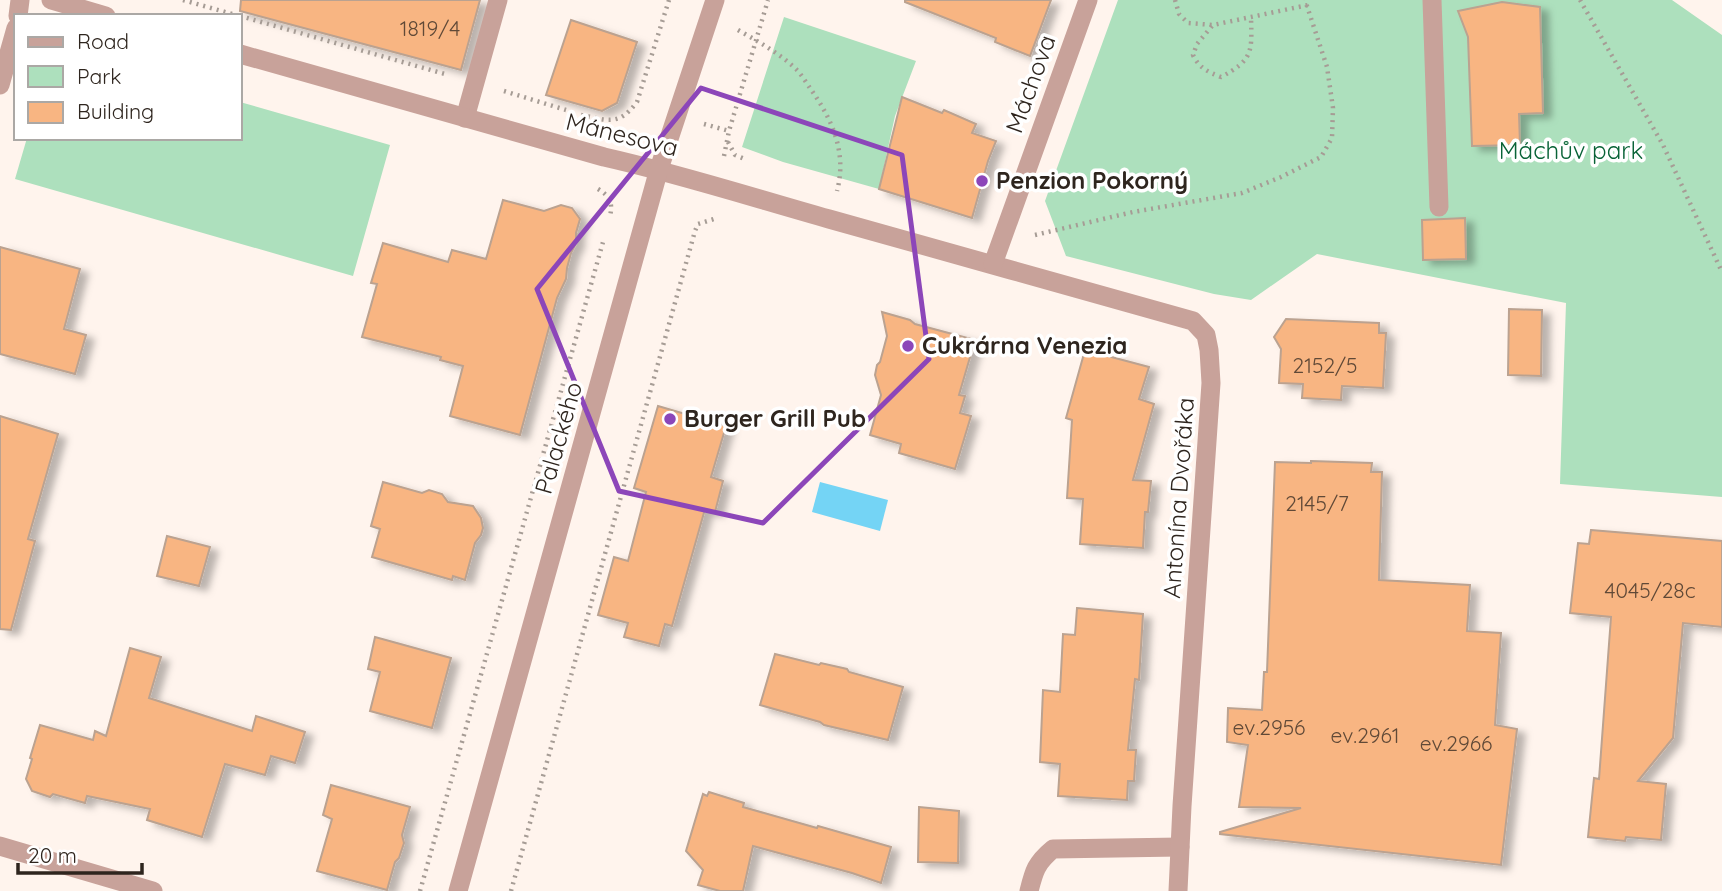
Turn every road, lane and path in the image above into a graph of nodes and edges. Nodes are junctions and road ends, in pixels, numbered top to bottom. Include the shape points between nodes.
1 (51, 0) edge
2 (183, 0) edge
3 (498, 0) edge
4 (669, 0) edge
5 (715, 0) edge
6 (768, 0) edge
7 (1088, 0) edge
8 (1175, 0) edge
9 (1432, 0) edge
10 (1580, 0) edge
11 (1306, 2) edge
12 (99, 14) edge
13 (232, 14) edge
14 (242, 17) edge
15 (1251, 18) junction
16 (1213, 25) junction
17 (14, 35) edge
18 (756, 40) junction
19 (242, 55) edge
20 (475, 82) junction
21 (0, 85) edge
22 (566, 111) dead end
23 (579, 115) dead end
24 (465, 118) junction
25 (753, 162) dead end
26 (659, 169) junction
27 (826, 183) dead end
28 (594, 187) dead end
29 (838, 187) junction
30 (1439, 208) dead end
31 (829, 219) junction
32 (725, 221) dead end
33 (607, 226) dead end
34 (1004, 233) junction
35 (604, 240) dead end
36 (993, 264) junction
37 (1722, 272) edge
38 (0, 846) edge
39 (1180, 847) junction
40 (153, 891) edge
41 (420, 891) edge
42 (458, 891) edge
43 (511, 891) edge
44 (1029, 891) edge
45 (1178, 891) edge

1 - 12 street
2 - 13 path
3 - 20 street
4 - 23 path via 631,110 612,121
5 - 26 street, Palackého
6 - 18 path
7 - 34 street, Máchova
8 - 16 path via 1188,23
9 - 30 street
10 - 37 path via 1663,145
11 - 15 path
11 - 34 path via 1327,68 1333,108 1332,138 1321,157 1242,193 1029,236
14 - 20 path
15 - 16 path
15 - 16 path via 1252,47 1244,62 1221,77 1207,72 1193,55 1196,44
17 - 21 street
18 - 25 path via 728,142 735,155
18 - 29 path via 798,71 827,112 838,141
19 - 24 street, Mánesova
20 - 22 path
20 - 24 street
24 - 26 street, Mánesova
26 - 31 street, Mánesova
26 - 42 street, Palackého
27 - 29 path
28 - 33 path via 607,195 611,205
29 - 31 path
31 - 36 street, Mánesova
32 - 43 path via 704,221 695,231
34 - 36 street, Máchova
35 - 41 path
36 - 39 street, Antonína Dvořáka via 1193,321 1206,335 1211,383
38 - 40 street
39 - 44 street via 1052,849 1040,860
39 - 45 street, Antonína Dvořáka

